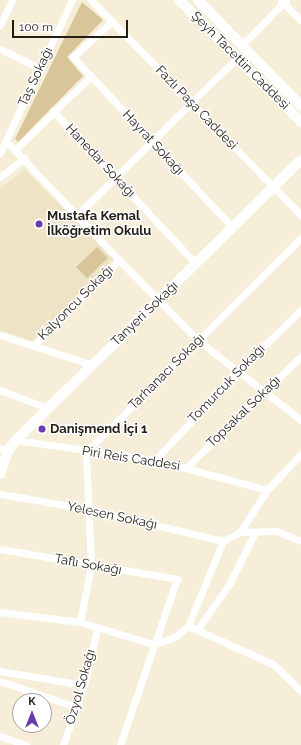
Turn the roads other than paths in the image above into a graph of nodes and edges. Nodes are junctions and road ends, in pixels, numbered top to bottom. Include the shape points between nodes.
1 (12, 0) edge
2 (72, 0) edge
3 (179, 0) edge
4 (198, 0) edge
5 (93, 1) edge
6 (283, 1) edge
7 (301, 20) edge
8 (112, 21) junction
9 (0, 25) edge
10 (242, 45) junction
11 (0, 49) edge
12 (237, 58) junction
13 (41, 69) junction
14 (91, 76) junction
15 (191, 103) junction
16 (301, 106) edge
17 (53, 111) junction
18 (301, 122) edge
19 (6, 141) junction
20 (152, 141) junction
21 (15, 150) junction
22 (0, 153) edge
23 (24, 158) junction
24 (301, 160) edge
25 (116, 177) junction
26 (0, 178) edge
27 (274, 189) junction
28 (77, 215) junction
29 (301, 215) edge
30 (234, 228) junction
31 (301, 238) edge
32 (119, 260) junction
33 (196, 264) junction
34 (159, 300) junction
35 (301, 310) edge
36 (0, 335) edge
37 (200, 340) junction
38 (33, 346) junction
39 (301, 356) edge
40 (93, 365) junction
41 (238, 371) junction
42 (0, 390) edge
43 (264, 391) junction
44 (48, 408) junction
45 (301, 420) edge
46 (16, 440) junction
47 (4, 450) edge
48 (86, 452) junction
49 (301, 454) edge
50 (155, 460) junction
51 (186, 468) junction
52 (0, 474) edge
53 (267, 490) junction
54 (0, 494) edge
55 (87, 509) junction
56 (240, 532) junction
57 (255, 532) junction
58 (222, 541) junction
59 (301, 541) edge
60 (0, 549) edge
61 (91, 566) junction
62 (0, 612) edge
63 (80, 622) junction
64 (188, 626) junction
65 (97, 629) junction
66 (197, 630) junction
67 (152, 644) junction
68 (0, 671) edge
69 (0, 681) edge
70 (84, 685) junction
71 (301, 691) edge
72 (76, 707) junction
73 (0, 736) edge
74 (26, 745) edge
75 (63, 745) edge
76 (120, 745) edge

1 - 9 street
2 - 13 street, Taş Sokağı
3 - 12 street, Şeyh Tacettin Caddesi
4 - 10 street, Şeyh Tacettin Caddesi
5 - 8 street, Fazlı Paşa Caddesi
6 - 7 street
6 - 10 street
8 - 14 street, Hayrat Sokağı via 73,57
8 - 15 street, Fazlı Paşa Caddesi
10 - 16 street, Şeyh Tacettin Caddesi
11 - 13 street
12 - 15 street
12 - 18 street, Şeyh Tacettin Caddesi
13 - 19 street, Taş Sokağı
14 - 17 street
14 - 20 street, Hayrat Sokağı
15 - 20 street
15 - 27 street, Fazlı Paşa Caddesi
17 - 21 street
17 - 25 street, Hanedar Sokağı
19 - 21 street
19 - 22 street, Taş Sokağı
20 - 25 street
20 - 30 street, Hayrat Sokağı
21 - 23 street
23 - 26 street
23 - 28 street
24 - 27 street, Tanyeri Sokağı
25 - 28 street
25 - 33 street, Hanedar Sokağı
27 - 29 street, Fazlı Paşa Caddesi
27 - 30 street, Tanyeri Sokağı
28 - 32 street
30 - 33 street, Tanyeri Sokağı
31 - 37 street, Tarhanacı Sokağı
32 - 34 street
32 - 38 street, Kalyoncu Sokağı
33 - 34 street, Tanyeri Sokağı
34 - 37 street
34 - 40 street, Tanyeri Sokağı
35 - 41 street, Tomurcuk Sokağı
36 - 38 street
37 - 41 street
37 - 48 street, Tarhanacı Sokağı
38 - 40 street
39 - 43 street, Topsakal Sokağı
40 - 44 street, Tanyeri Sokağı
41 - 43 street
41 - 50 street, Tomurcuk Sokağı
42 - 44 street
43 - 45 street
43 - 51 street, Topsakal Sokağı
44 - 46 street, Tanyeri Sokağı
46 - 47 street, Tanyeri Sokağı
46 - 48 street, Piri Reis Caddesi
47 - 52 street, Tanyeri Sokağı
48 - 50 street, Piri Reis Caddesi
48 - 55 street
49 - 53 street
50 - 51 street, Piri Reis Caddesi
51 - 53 street, Piri Reis Caddesi
53 - 56 street
54 - 55 street, Yelesen Sokağı
55 - 58 street, Yelesen Sokağı
55 - 61 street
56 - 57 street
56 - 58 street
57 - 59 street via 276,531
57 - 66 street via 230,583
58 - 64 street
60 - 61 street, Taflı Sokağı
61 - 63 street
61 - 67 street, Taflı Sokağı via 177,580
62 - 63 street
63 - 65 street
64 - 66 street
64 - 67 street via 175,637
65 - 67 street
65 - 70 street, Özyol Sokağı
66 - 71 street via 273,664
67 - 76 street
68 - 70 street
69 - 72 street
70 - 72 street, Özyol Sokağı
72 - 75 street, Özyol Sokağı
73 - 74 street

